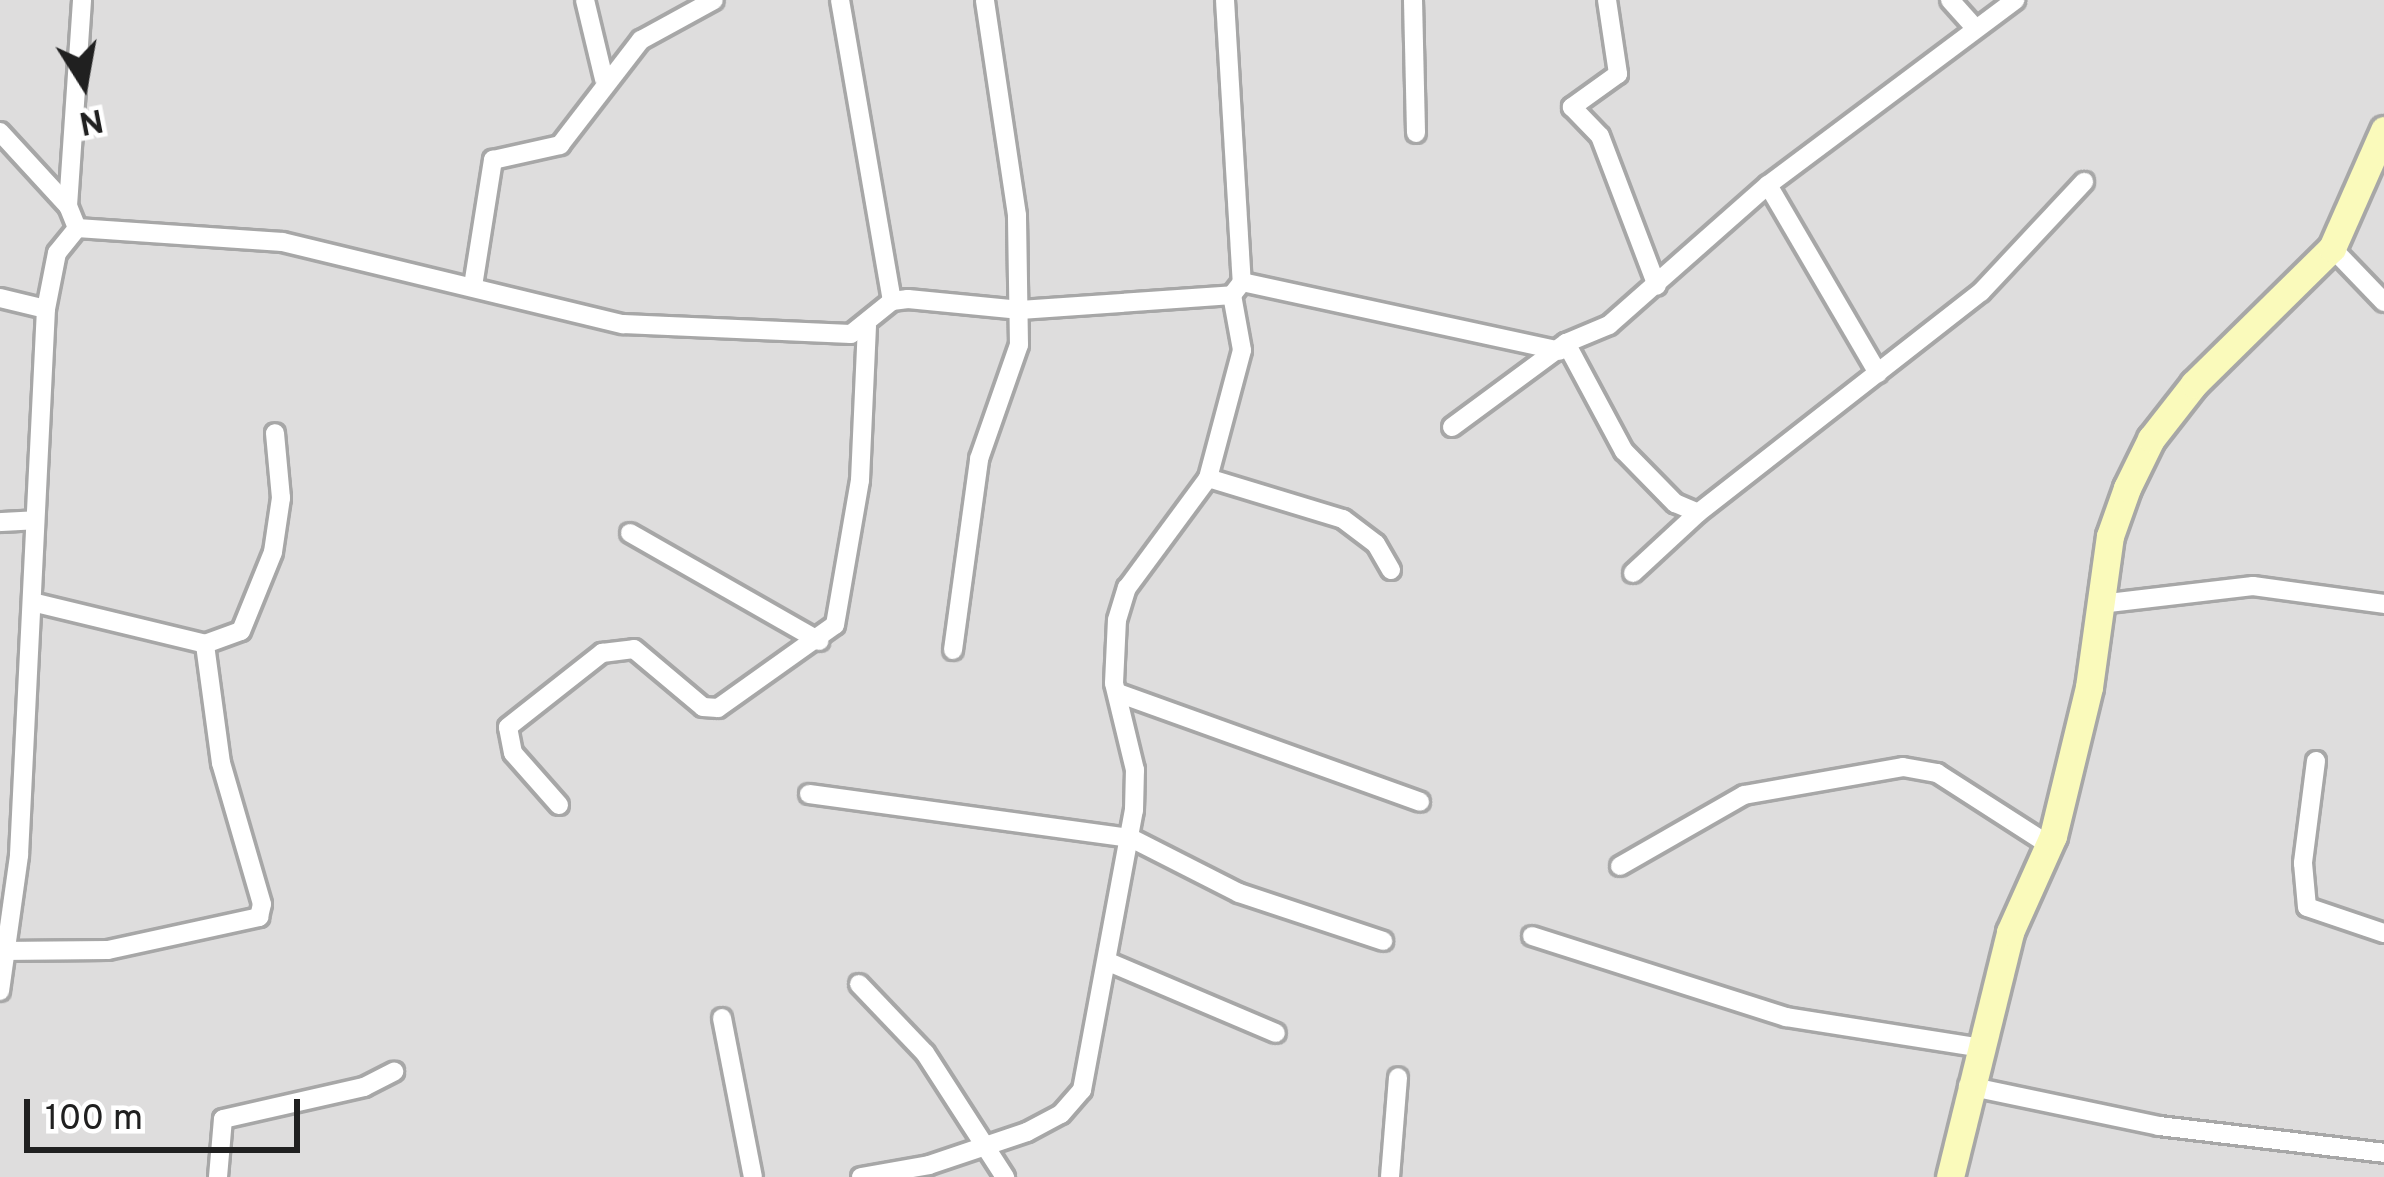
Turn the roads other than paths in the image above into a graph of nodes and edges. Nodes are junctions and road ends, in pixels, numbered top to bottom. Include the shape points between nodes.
1 (82, 0) edge
2 (585, 0) edge
3 (714, 0) edge
4 (840, 0) edge
5 (985, 0) edge
6 (1225, 0) edge
7 (1413, 0) edge
8 (1607, 0) edge
9 (1950, 0) edge
10 (2015, 0) edge
11 (1975, 28) junction
12 (604, 79) junction
13 (2384, 130) edge
14 (0, 132) edge
15 (1416, 133) dead end
16 (2084, 182) dead end
17 (1768, 185) junction
18 (68, 206) junction
19 (77, 228) junction
20 (2332, 248) junction
21 (473, 286) junction
22 (1657, 286) junction
23 (1237, 289) junction
24 (0, 298) edge
25 (892, 301) junction
26 (2384, 302) edge
27 (46, 309) junction
28 (1020, 310) junction
29 (868, 326) junction
30 (1563, 347) junction
31 (1878, 373) junction
32 (1452, 427) dead end
33 (275, 433) dead end
34 (1208, 478) junction
35 (1698, 513) junction
36 (35, 520) junction
37 (0, 522) edge
38 (630, 533) dead end
39 (1391, 570) dead end
40 (1633, 573) dead end
41 (2380, 596) edge
42 (32, 602) junction
43 (2100, 604) junction
44 (819, 641) junction
45 (205, 644) junction
46 (953, 650) dead end
47 (1118, 693) junction
48 (2317, 760) dead end
49 (809, 794) dead end
50 (1420, 802) dead end
51 (559, 806) dead end
52 (1131, 838) junction
53 (0, 843) edge
54 (2049, 845) junction
55 (19, 855) junction
56 (1620, 866) dead end
57 (2384, 933) edge
58 (1532, 937) dead end
59 (1383, 941) dead end
60 (3, 950) edge
61 (1112, 963) junction
62 (859, 984) dead end
63 (0, 991) edge
64 (722, 1018) dead end
65 (1276, 1033) dead end
66 (1976, 1047) junction
67 (394, 1072) dead end
68 (1399, 1077) dead end
69 (1968, 1086) junction
70 (985, 1146) junction
71 (2384, 1153) edge
72 (218, 1177) edge
73 (753, 1177) edge
74 (861, 1177) edge
75 (1005, 1177) edge
76 (1390, 1177) edge
77 (1950, 1177) edge

1 - 18 street
2 - 12 street
3 - 12 street via 654,28
4 - 25 street
5 - 28 street via 1017,214
6 - 23 street
7 - 15 street
8 - 22 street via 1621,66 1607,88 1572,107 1600,136
9 - 11 street
10 - 11 street
11 - 17 street
12 - 21 street via 560,146 493,160
13 - 20 street
14 - 18 street
16 - 31 street via 1981,292
17 - 22 street
17 - 31 street
18 - 19 street
19 - 21 street via 283,242
19 - 27 street via 57,253
20 - 26 street
20 - 43 street via 2194,384 2151,439 2110,536
21 - 29 street via 623,324 851,334
22 - 30 street via 1610,325
23 - 28 street
23 - 30 street
23 - 34 street via 1242,350
24 - 27 street
25 - 28 street
25 - 29 street
27 - 36 street
28 - 46 street via 1016,365 979,459
29 - 44 street via 868,410 841,610
30 - 32 street
30 - 35 street via 1624,451 1675,503
31 - 35 street
33 - 45 street via 281,498 273,552 242,632
34 - 39 street via 1343,519 1376,544
34 - 47 street via 1127,588 1114,646
35 - 40 street
36 - 37 street
36 - 42 street
38 - 44 street
41 - 43 street via 2253,586
42 - 45 street
42 - 55 street
43 - 54 street via 2090,688
44 - 51 street via 718,707 703,707 634,649 602,653 508,727 513,753
45 - 60 street via 221,763 262,904 259,917 108,950
47 - 50 street
47 - 52 street via 1135,770
48 - 57 street via 2303,863 2307,907
49 - 52 street
52 - 59 street via 1239,893
52 - 61 street
53 - 55 street
54 - 56 street via 1937,773 1903,767 1744,795
54 - 66 street via 2010,932
55 - 60 street
58 - 66 street via 1786,1017
60 - 63 street
61 - 65 street
61 - 70 street via 1082,1090 1061,1114
62 - 70 street via 925,1053
64 - 73 street
66 - 69 street
67 - 72 street via 364,1087 223,1120
68 - 76 street
69 - 71 street via 2159,1126
69 - 77 street
70 - 74 street
70 - 75 street

